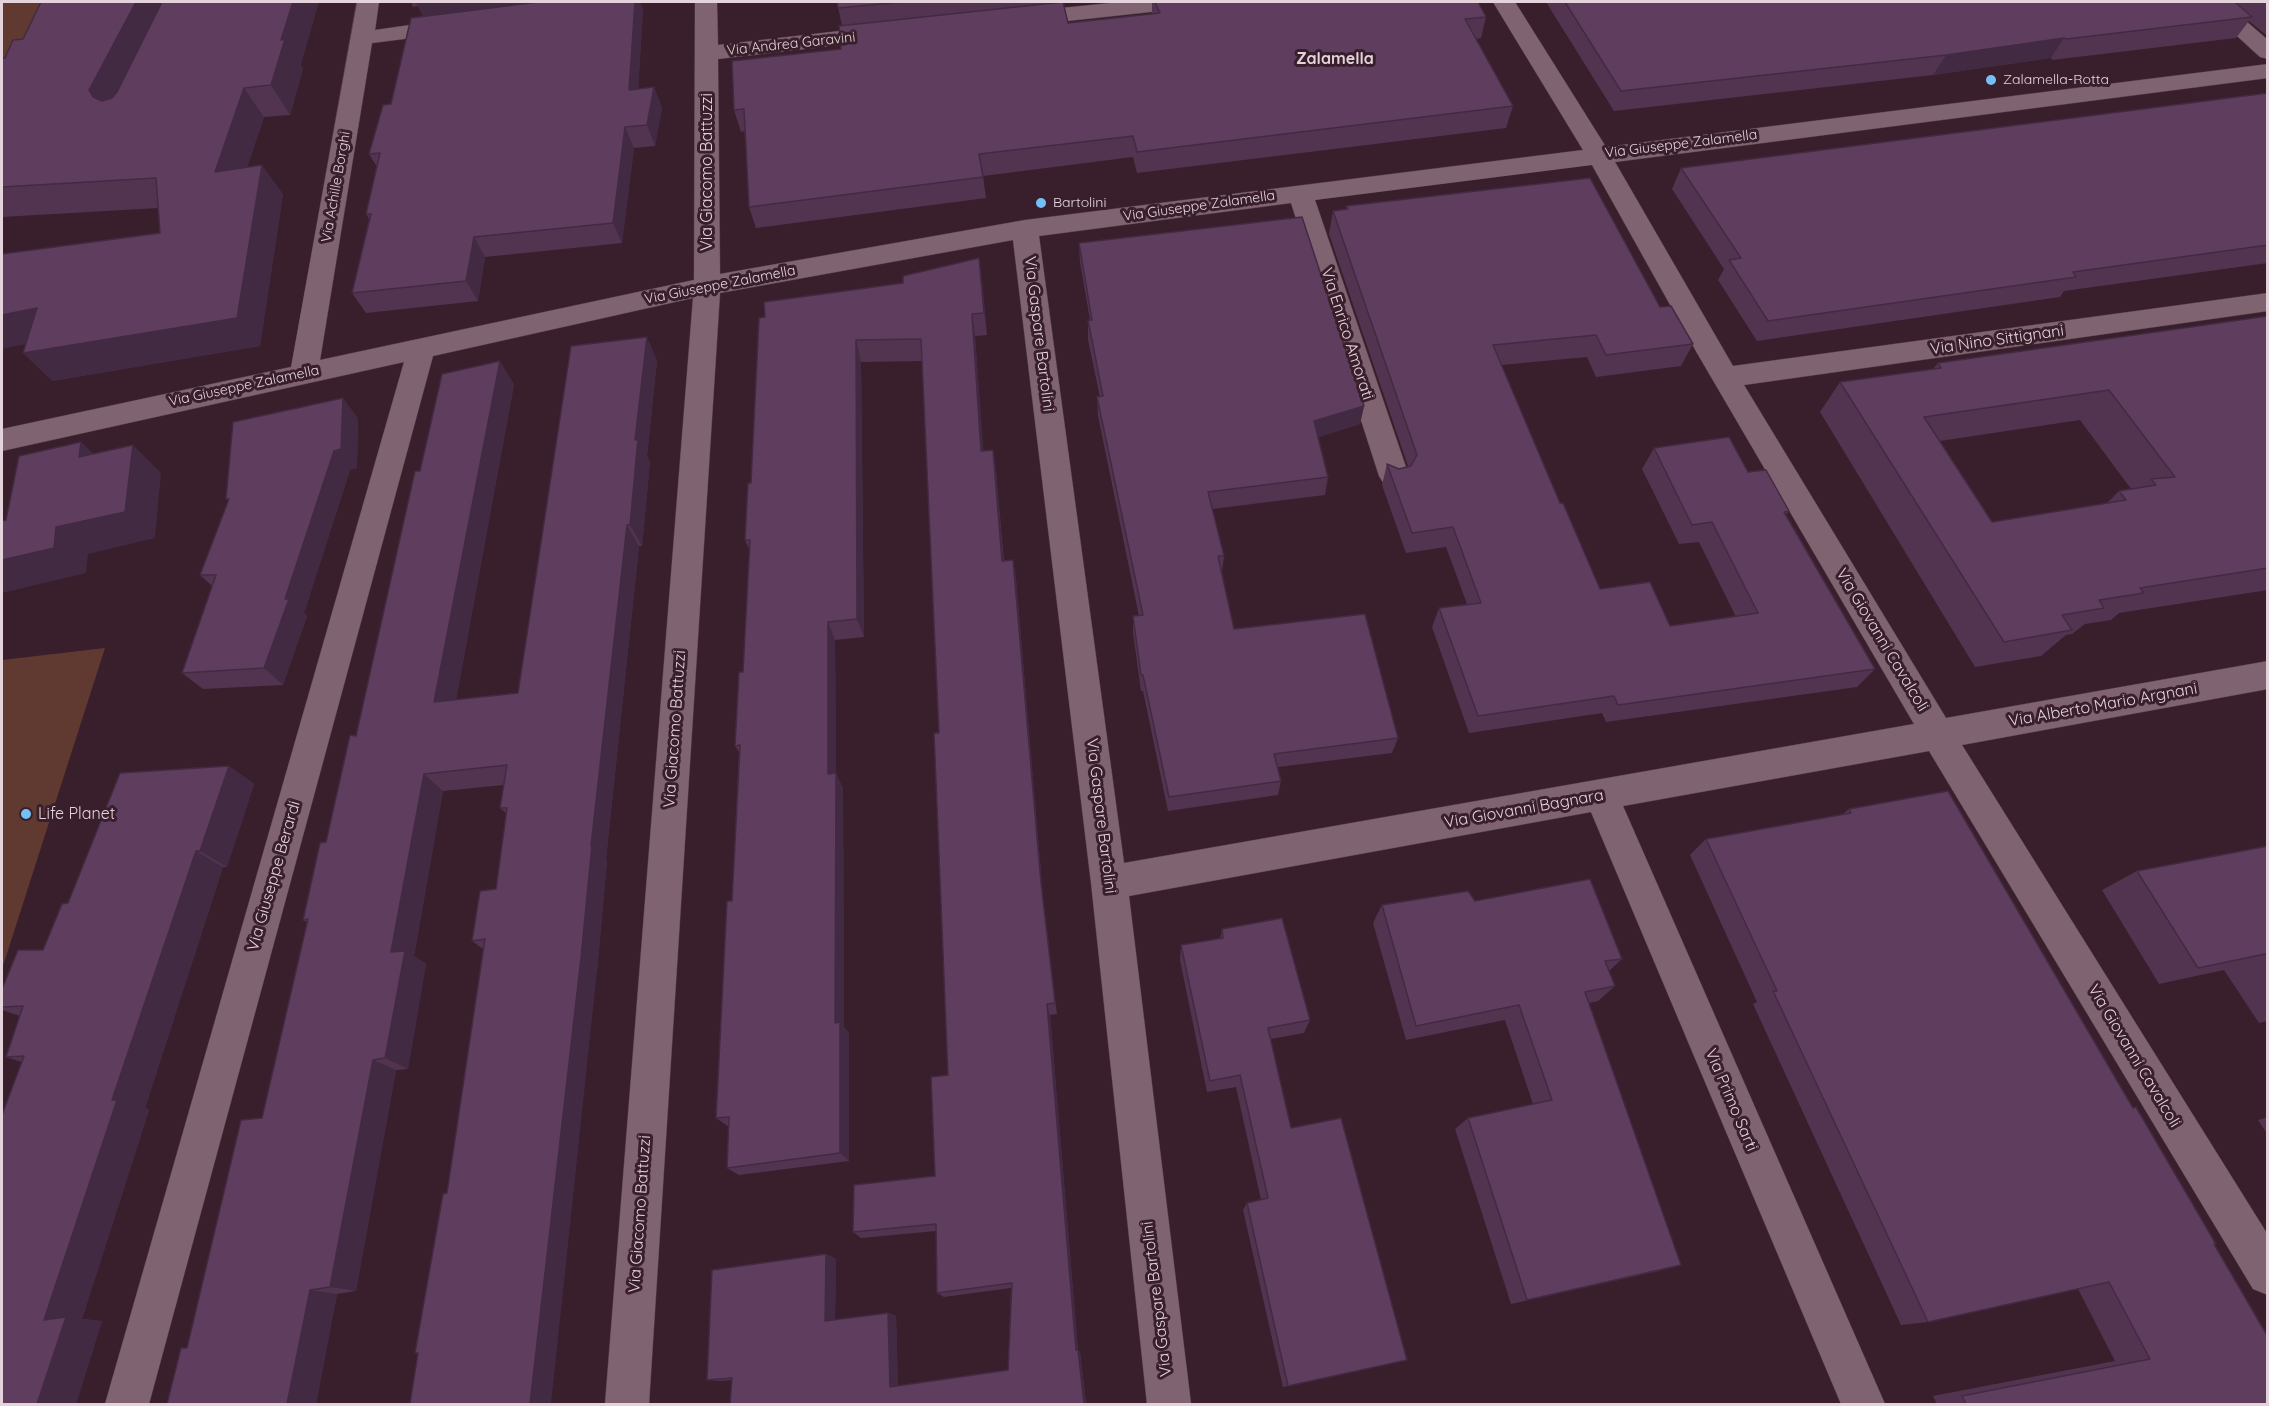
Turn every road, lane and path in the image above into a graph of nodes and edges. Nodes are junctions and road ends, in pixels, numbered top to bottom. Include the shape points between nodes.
1 (368, 2) edge
2 (706, 2) edge
3 (1178, 2) edge
4 (1504, 2) edge
5 (2211, 2) edge
6 (1093, 6) edge
7 (1000, 21) edge
8 (477, 22) edge
9 (906, 31) edge
10 (362, 38) junction
11 (2268, 52) edge
12 (706, 53) junction
13 (2268, 71) edge
14 (1599, 154) junction
15 (1300, 193) junction
16 (1025, 229) junction
17 (707, 286) junction
18 (2268, 302) edge
19 (422, 347) junction
20 (303, 373) junction
21 (1726, 377) junction
22 (2, 440) edge
23 (1394, 476) edge
24 (2268, 675) edge
25 (1938, 735) junction
26 (1601, 795) junction
27 (1109, 883) junction
28 (2268, 1274) edge
29 (127, 1404) edge
30 (627, 1404) edge
31 (1169, 1404) edge
32 (1863, 1404) edge

1 - 10 street, Via Achille Borghi
2 - 12 street, Via Andrea Garavini
3 - 6 street
4 - 14 street, Via Giovanni Cavalcoli
5 - 11 street
6 - 7 street
8 - 10 street
9 - 12 street, Via Andrea Garavini
10 - 20 street, Via Achille Borghi
12 - 17 street, Via Giacomo Battuzzi
13 - 14 street, Via Giuseppe Zalamella
14 - 15 street, Via Giuseppe Zalamella
14 - 21 street, Via Giovanni Cavalcoli
15 - 16 street, Via Giuseppe Zalamella
15 - 23 street, Via Enrico Amorati
16 - 17 street, Via Giuseppe Zalamella
16 - 27 street, Via Gaspare Bartolini
17 - 19 street, Via Giuseppe Zalamella
17 - 30 street, Via Giacomo Battuzzi
18 - 21 street, Via Nino Sittignani
19 - 20 street, Via Giuseppe Zalamella
19 - 29 street, Via Giuseppe Berardi
20 - 22 street, Via Giuseppe Zalamella
21 - 25 street, Via Giovanni Cavalcoli
24 - 25 street, Via Alberto Mario Argnani
25 - 26 street, Via Giovanni Bagnara
25 - 28 street, Via Giovanni Cavalcoli
26 - 27 street, Via Giovanni Bagnara
26 - 32 street, Via Primo Sarti
27 - 31 street, Via Gaspare Bartolini

